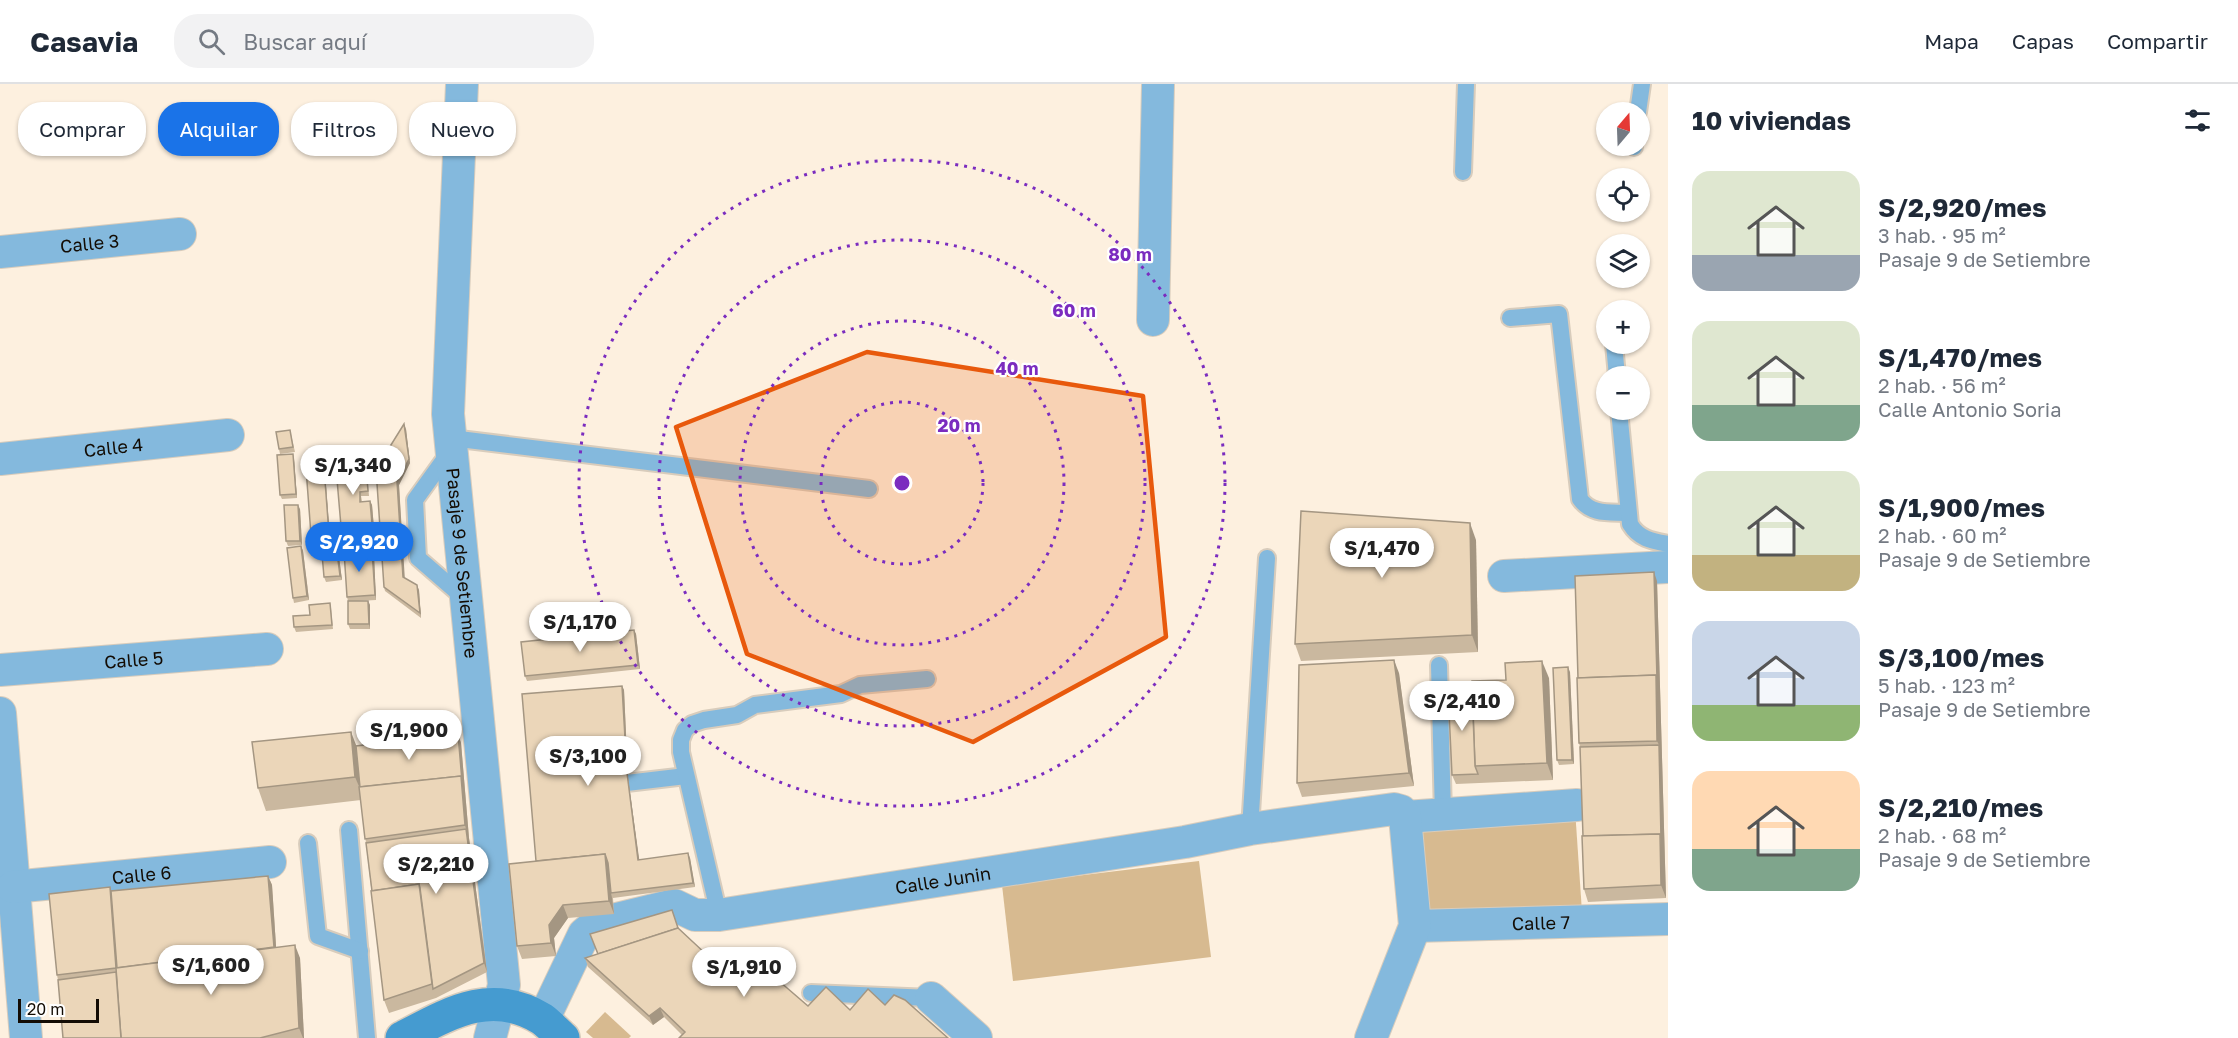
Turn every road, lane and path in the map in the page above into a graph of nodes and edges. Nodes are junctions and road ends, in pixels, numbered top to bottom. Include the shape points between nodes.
1 (462, 84) edge
2 (1158, 84) edge
3 (1466, 84) edge
4 (1642, 84) edge
5 (1639, 102) edge
6 (1463, 172) dead end
7 (180, 234) dead end
8 (0, 252) edge
9 (1510, 318) dead end
10 (1153, 320) dead end
11 (1620, 420) edge
12 (228, 435) dead end
13 (451, 444) junction
14 (0, 459) edge
15 (869, 489) dead end
16 (1628, 513) junction
17 (1668, 544) edge
18 (1268, 558) dead end
19 (1668, 567) edge
20 (1504, 576) dead end
21 (466, 600) junction
22 (267, 649) dead end
23 (1438, 665) dead end
24 (0, 670) edge
25 (927, 679) dead end
26 (0, 713) edge
27 (616, 763) edge
28 (686, 776) junction
29 (618, 784) junction
30 (1577, 805) dead end
31 (1403, 814) junction
32 (1443, 814) junction
33 (621, 817) edge
34 (1250, 829) junction
35 (349, 830) dead end
36 (308, 843) dead end
37 (270, 862) dead end
38 (13, 887) junction
39 (719, 915) junction
40 (1668, 919) edge
41 (1415, 926) junction
42 (360, 951) junction
43 (811, 993) dead end
44 (931, 998) joint
45 (498, 1005) junction
46 (553, 1029) edge
47 (26, 1038) edge
48 (367, 1038) edge
49 (402, 1038) edge
50 (490, 1038) edge
51 (976, 1038) edge
52 (1371, 1038) edge

1 - 13 street, Pasaje 9 de Setiembre via 448,414
2 - 10 street
3 - 6 lane
4 - 5 lane
7 - 8 street, Calle 3
9 - 16 lane via 1559,314 1580,499 1584,506 1597,511
11 - 16 lane
12 - 14 street, Calle 4
13 - 15 lane
13 - 21 street, Pasaje 9 de Setiembre
13 - 21 lane via 415,500 418,558
16 - 17 lane via 1635,532 1650,541
18 - 34 lane
19 - 20 street
21 - 45 street, Pasaje 9 de Setiembre via 503,966 504,984
22 - 24 street, Calle 5
23 - 32 lane
25 - 28 lane via 860,685 841,694 755,705 742,713 692,724 681,740
26 - 38 street
27 - 29 lane
28 - 29 lane
28 - 39 lane
29 - 33 lane
30 - 32 street, Calle Junin
31 - 32 street, Calle Junin
31 - 34 street, Calle Junin via 1394,809
31 - 41 street
34 - 39 street, Calle Junin
35 - 42 lane
36 - 42 lane via 318,936
37 - 38 street, Calle 6
38 - 47 street
39 - 46 street, Calle Junin via 695,915 674,905 596,924 584,934
40 - 41 street, Calle 7
41 - 52 street
42 - 48 lane
43 - 44 lane
44 - 51 street
45 - 46 street via 530,1013
45 - 49 street via 455,1011
45 - 50 street, Pasaje 9 de Setiembre

